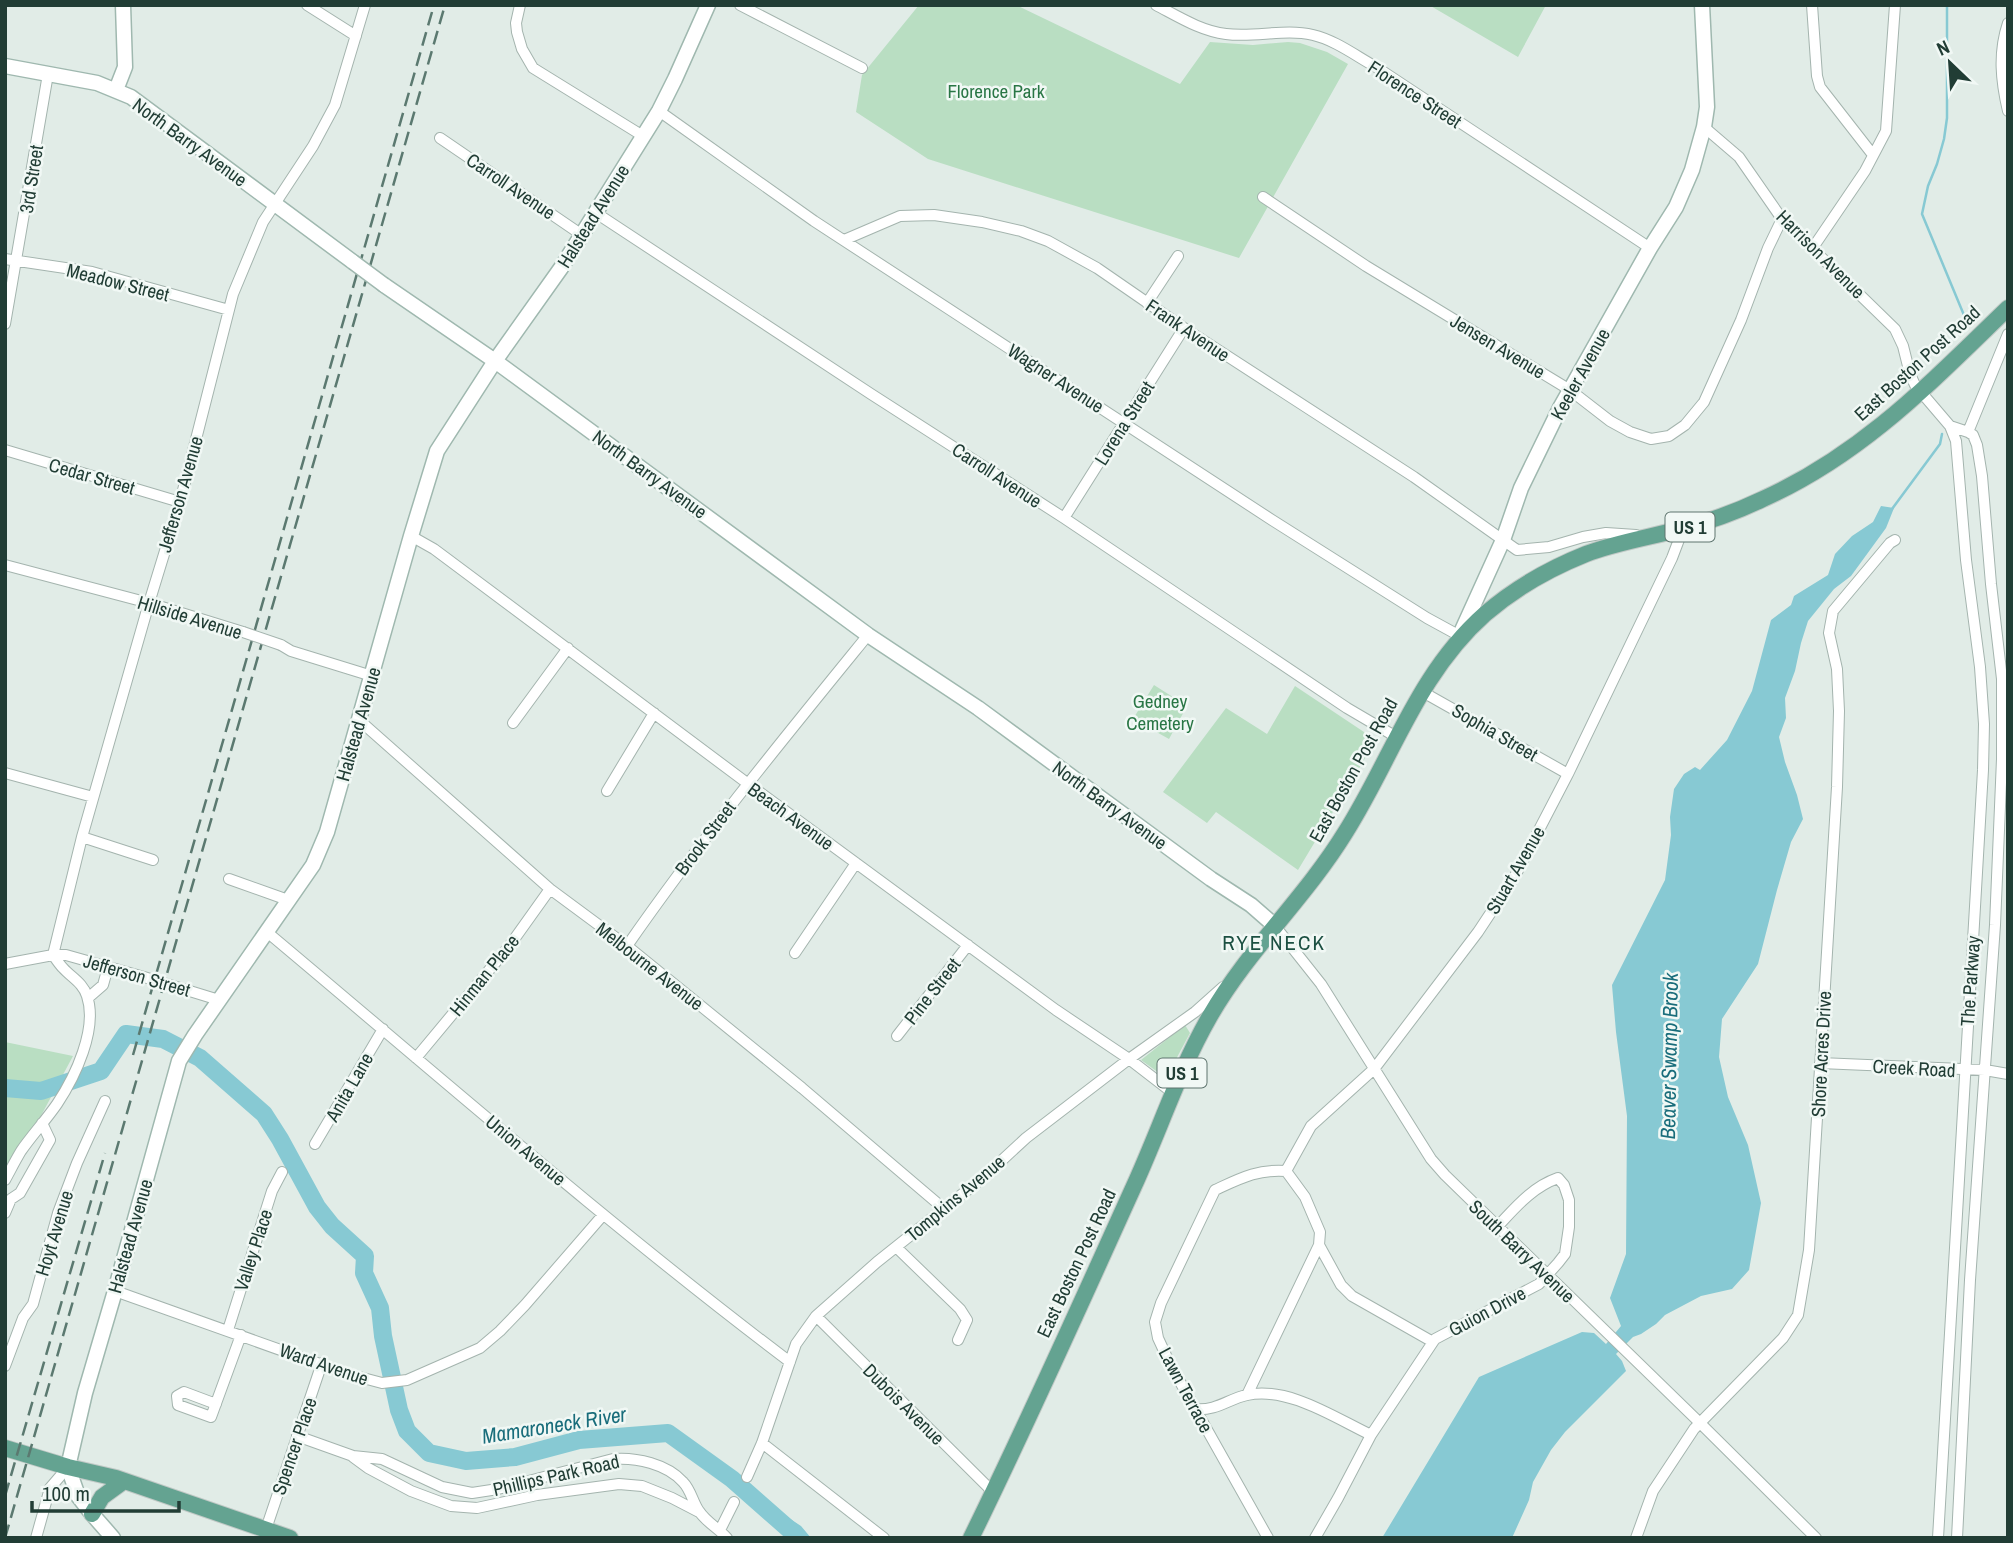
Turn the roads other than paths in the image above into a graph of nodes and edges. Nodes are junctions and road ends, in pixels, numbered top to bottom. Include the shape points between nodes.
1 (123, 5) edge
2 (307, 5) edge
3 (365, 5) edge
4 (520, 5) edge
5 (708, 5) edge
6 (740, 5) edge
7 (1156, 5) edge
8 (1702, 5) edge
9 (1812, 5) edge
10 (1895, 5) edge
11 (2008, 23) edge
12 (356, 36) junction
13 (5, 66) edge
14 (862, 68) dead end
15 (48, 74) junction
16 (116, 90) junction
17 (659, 111) junction
18 (2008, 111) edge
19 (1704, 127) junction
20 (643, 136) junction
21 (440, 138) dead end
22 (1873, 155) junction
23 (1263, 197) dead end
24 (274, 204) junction
25 (596, 213) junction
26 (1782, 219) junction
27 (582, 235) junction
28 (844, 240) junction
29 (1650, 248) junction
30 (1812, 249) junction
31 (1178, 256) dead end
32 (5, 259) edge
33 (17, 261) junction
34 (1147, 303) junction
35 (2008, 308) edge
36 (229, 310) junction
37 (5, 324) edge
38 (1184, 328) junction
39 (2008, 334) edge
40 (495, 361) junction
41 (1570, 390) junction
42 (1920, 393) junction
43 (1125, 423) junction
44 (1950, 426) junction
45 (1968, 432) junction
46 (5, 450) edge
47 (180, 502) junction
48 (1064, 518) junction
49 (1683, 529) junction
50 (411, 536) junction
51 (1649, 537) junction
52 (1503, 540) junction
53 (1895, 540) dead end
54 (5, 565) edge
55 (149, 603) junction
56 (868, 635) junction
57 (1457, 640) junction
58 (568, 648) junction
59 (372, 676) junction
60 (1422, 691) junction
61 (654, 713) junction
62 (359, 720) junction
63 (513, 723) dead end
64 (1398, 738) junction
65 (5, 773) edge
66 (1568, 774) junction
67 (747, 783) junction
68 (607, 791) dead end
69 (93, 797) junction
70 (82, 837) junction
71 (153, 860) dead end
72 (856, 863) junction
73 (229, 879) dead end
74 (550, 890) junction
75 (288, 900) junction
76 (1275, 926) junction
77 (267, 932) junction
78 (968, 945) junction
79 (627, 946) junction
80 (795, 953) dead end
81 (53, 955) junction
82 (5, 964) edge
83 (108, 967) junction
84 (1236, 976) junction
85 (88, 998) junction
86 (219, 1000) junction
87 (383, 1029) junction
88 (897, 1036) dead end
89 (416, 1058) junction
90 (1129, 1059) junction
91 (1820, 1063) junction
92 (1374, 1069) junction
93 (1964, 1070) junction
94 (1985, 1070) junction
95 (2008, 1074) edge
96 (1173, 1093) junction
97 (105, 1101) dead end
98 (42, 1124) junction
99 (315, 1144) dead end
100 (1286, 1171) junction
101 (282, 1172) dead end
102 (5, 1180) edge
103 (8, 1198) edge
104 (943, 1208) junction
105 (5, 1213) edge
106 (603, 1215) junction
107 (1497, 1227) junction
108 (1319, 1245) junction
109 (896, 1247) junction
110 (1547, 1275) junction
111 (1952, 1285) junction
112 (1970, 1288) junction
113 (115, 1291) junction
114 (1950, 1310) junction
115 (1969, 1312) junction
116 (816, 1316) junction
117 (228, 1330) junction
118 (241, 1335) junction
119 (958, 1340) dead end
120 (1433, 1342) junction
121 (790, 1362) junction
122 (321, 1363) junction
123 (5, 1366) edge
124 (1247, 1395) junction
125 (216, 1404) dead end
126 (1195, 1409) junction
127 (1700, 1423) junction
128 (1371, 1435) junction
129 (297, 1436) junction
130 (762, 1443) junction
131 (5, 1448) edge
132 (353, 1456) junction
133 (68, 1467) junction
134 (747, 1477) dead end
135 (124, 1481) junction
136 (992, 1491) junction
137 (734, 1502) dead end
138 (699, 1512) junction
139 (92, 1514) junction
140 (266, 1529) junction
141 (723, 1534) edge
142 (36, 1538) edge
143 (113, 1538) edge
144 (290, 1538) edge
145 (884, 1538) edge
146 (971, 1538) edge
147 (1268, 1538) edge
148 (1315, 1538) edge
149 (1636, 1538) edge
150 (1816, 1538) edge
151 (1938, 1538) edge
152 (1957, 1538) edge

1 - 16 street via 125,67
2 - 12 street
3 - 12 street, Jefferson Avenue
4 - 20 street via 517,32 533,68
5 - 17 street, Halstead Avenue
6 - 14 street
7 - 29 street, Florence Street via 1202,29 1227,34 1297,33 1331,41
8 - 19 street, Keeler Avenue
9 - 22 street via 1821,88
10 - 22 street via 1886,131
11 - 18 street via 2001,80
12 - 24 street, Jefferson Avenue via 335,105
13 - 15 street, North Barry Avenue
15 - 16 street, North Barry Avenue
15 - 33 street, 3rd Street
16 - 24 street, North Barry Avenue
17 - 20 street, Halstead Avenue
17 - 28 street, Wagner Avenue
19 - 26 street, Harrison Avenue via 1739,157
19 - 29 street, Keeler Avenue via 1676,206
20 - 25 street, Halstead Avenue
21 - 27 street, Carroll Avenue
22 - 30 street
23 - 41 street, Jensen Avenue via 1366,266
24 - 36 street, Jefferson Avenue via 251,249
24 - 40 street, North Barry Avenue, bridge
25 - 27 street, Halstead Avenue
25 - 48 street, Carroll Avenue
26 - 30 street, Harrison Avenue
26 - 41 street, Jensen Avenue via 1704,402 1685,425 1669,436 1651,439 1610,421
27 - 40 street, Halstead Avenue
28 - 34 street, Frank Avenue via 900,216 982,222 1048,241
28 - 43 street, Wagner Avenue
29 - 41 street, Keeler Avenue
30 - 42 street, Harrison Avenue via 1895,329
31 - 34 street
32 - 33 street, Meadow Street
33 - 36 street, Meadow Street via 92,272
33 - 37 street, 3rd Street
34 - 38 street, Frank Avenue
35 - 42 main road, East Boston Post Road / US 1
36 - 47 street, Jefferson Avenue
38 - 43 street, Lorena Street
38 - 52 street, Frank Avenue
39 - 45 street
40 - 50 street, Halstead Avenue via 437,451
40 - 56 street, North Barry Avenue
41 - 52 street, Keeler Avenue via 1521,488
42 - 44 street, The Parkway
42 - 49 main road, East Boston Post Road / US 1 via 1830,463 1765,499
43 - 48 street, Lorena Street
43 - 57 street, Wagner Avenue
44 - 45 street, The Parkway
44 - 93 street, The Parkway via 1956,441 1984,724
45 - 94 street, The Parkway via 1977,445 1982,476 2002,679 1995,925
46 - 47 street, Cedar Street
47 - 55 street, Jefferson Avenue
48 - 64 street, Carroll Avenue
49 - 51 main road, East Boston Post Road / US 1
49 - 66 street, Stuart Avenue
50 - 58 street, Beach Avenue
50 - 59 street, Halstead Avenue
51 - 52 street via 1606,533 1517,550
51 - 57 main road, East Boston Post Road / US 1 via 1588,553 1554,570 1514,592
52 - 57 street, Keeler Avenue
53 - 91 street, Shore Acres Drive via 1833,611 1829,633 1837,669 1838,749
54 - 55 street, Hillside Avenue
55 - 59 street, Hillside Avenue, bridge
55 - 69 street, Jefferson Avenue
56 - 67 street, Brook Street
56 - 76 street, North Barry Avenue via 978,708
57 - 60 main road, East Boston Post Road / US 1
58 - 61 street, Beach Avenue
58 - 63 street
59 - 62 street, Halstead Avenue
60 - 64 main road, East Boston Post Road / US 1
60 - 66 street, Sophia Street
61 - 67 street, Beach Avenue
61 - 68 street
62 - 74 street, Melbourne Avenue
62 - 75 street, Halstead Avenue via 327,832 313,865
64 - 76 main road, East Boston Post Road / US 1 via 1345,834
65 - 69 street
66 - 92 street, Stuart Avenue via 1508,888
67 - 72 street, Beach Avenue
67 - 79 street, Brook Street
69 - 70 street, Jefferson Avenue
70 - 71 street
70 - 81 street, Jefferson Avenue
72 - 78 street, Beach Avenue
72 - 80 street
73 - 75 street
74 - 79 street, Melbourne Avenue
74 - 89 street, Hinman Place
75 - 77 street, Halstead Avenue
76 - 84 main road, East Boston Post Road / US 1
76 - 92 street, South Barry Avenue via 1321,984
77 - 86 street, Halstead Avenue
77 - 87 street, Union Avenue
78 - 88 street, Pine Street
78 - 90 street, Beach Avenue
79 - 104 street, Melbourne Avenue
81 - 82 street
81 - 83 street, Jefferson Street
81 - 85 street
83 - 85 street via 103,985
83 - 86 street, Jefferson Street
84 - 90 street, Tompkins Avenue
84 - 96 main road, East Boston Post Road / US 1 via 1198,1039
85 - 98 street via 89,1031 76,1069
86 - 113 street, Halstead Avenue via 180,1061
87 - 89 street, Union Avenue
87 - 99 street, Anita Lane
89 - 106 street, Union Avenue
90 - 96 street, Beach Avenue
90 - 104 street, Tompkins Avenue
91 - 93 street, Creek Road
91 - 127 street, Shore Acres Drive via 1809,1250 1798,1315 1783,1338
92 - 100 street, Stuart Avenue via 1311,1126
92 - 107 street, South Barry Avenue via 1431,1159
93 - 94 street, Creek Road
93 - 111 street, The Parkway
94 - 95 street, Creek Road
94 - 112 street, The Parkway
96 - 136 main road, East Boston Post Road / US 1
97 - 123 street, Hoyt Avenue via 58,1213 33,1304
98 - 102 street
98 - 103 street via 50,1140 20,1193
100 - 108 street, Guion Drive via 1305,1197 1320,1232
100 - 126 street, Lawn Terrace via 1249,1175 1215,1190 1161,1304 1155,1322 1158,1338
101 - 117 street, Valley Place
103 - 105 street
104 - 109 street, Tompkins Avenue
106 - 121 street, Union Avenue
106 - 122 street, Ward Avenue via 480,1348 407,1380 382,1383
107 - 110 street, South Barry Avenue
107 - 110 street, Guion Drive via 1530,1193 1558,1178 1569,1200 1569,1227 1564,1254
108 - 120 street, Guion Drive via 1352,1296
108 - 124 street
109 - 116 street, Tompkins Avenue
109 - 119 street via 960,1309 967,1320
110 - 120 street, Guion Drive via 1539,1284
110 - 127 street, South Barry Avenue
111 - 112 street
111 - 114 street, The Parkway
112 - 115 street, The Parkway
113 - 117 street, Ward Avenue
113 - 133 street, Halstead Avenue
114 - 115 street
114 - 151 street, The Parkway
115 - 152 street, The Parkway
116 - 121 street, Tompkins Avenue via 796,1344
116 - 136 street, Dubois Avenue
117 - 118 street, Ward Avenue
118 - 122 street, Ward Avenue
118 - 125 street
120 - 128 street
121 - 130 street, Tompkins Avenue
122 - 129 street, Spencer Place
124 - 126 street via 1208,1410
124 - 128 street via 1273,1393 1295,1399
126 - 147 street, Lawn Terrace
127 - 149 street, Shore Acres Drive via 1653,1491
127 - 150 street, South Barry Avenue
128 - 148 street
129 - 132 street, Phillips Park Road
129 - 140 street, Spencer Place
130 - 134 street, Tompkins Avenue
130 - 145 street
131 - 133 main road
132 - 138 street, Phillips Park Road via 411,1491 451,1506 477,1508 619,1484 642,1486
132 - 138 street, Phillips Park Road via 382,1459 442,1487 472,1493 613,1459 644,1461 684,1483
133 - 135 main road
133 - 139 street via 78,1496
133 - 142 street via 50,1488
135 - 139 main road via 102,1497
135 - 140 main road
136 - 146 main road, East Boston Post Road / US 1
137 - 141 street
138 - 141 street, Phillips Park Road
139 - 143 street
140 - 144 main road

